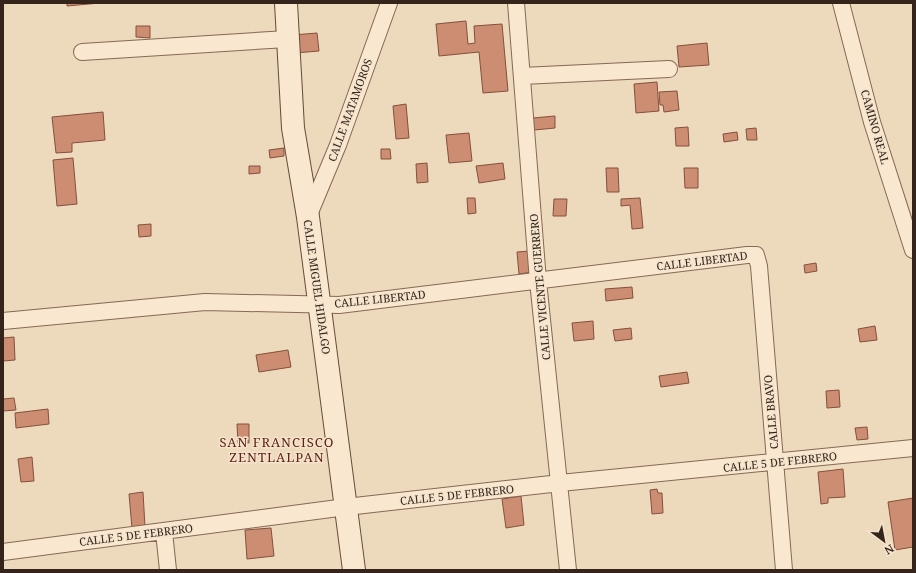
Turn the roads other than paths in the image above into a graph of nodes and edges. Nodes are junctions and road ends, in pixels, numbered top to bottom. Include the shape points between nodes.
1 (286, 3) edge
2 (389, 3) edge
3 (516, 3) edge
4 (841, 3) edge
5 (287, 39) junction
6 (82, 52) dead end
7 (669, 69) dead end
8 (522, 76) junction
9 (308, 217) junction
10 (913, 250) edge
11 (756, 256) joint
12 (538, 281) junction
13 (319, 304) junction
14 (3, 321) edge
15 (913, 448) edge
16 (775, 463) junction
17 (560, 483) junction
18 (346, 507) junction
19 (164, 532) junction
20 (3, 552) edge
21 (168, 570) edge
22 (354, 570) edge
23 (568, 570) edge
24 (784, 570) edge

1 - 5 street, CALLE MIGUEL HIDALGO
2 - 9 street, CALLE MATAMOROS via 338,145
3 - 8 street, CALLE VICENTE GUERRERO
4 - 10 street, CAMINO REAL via 872,122
5 - 6 street
5 - 9 street, CALLE MIGUEL HIDALGO via 293,128
7 - 8 street
8 - 12 street, CALLE VICENTE GUERRERO
9 - 13 street, CALLE MIGUEL HIDALGO
11 - 12 street, CALLE LIBERTAD
11 - 16 street, CALLE BRAVO via 759,266
12 - 13 street, CALLE LIBERTAD via 339,305
12 - 17 street, CALLE VICENTE GUERRERO
13 - 14 street, CALLE LIBERTAD via 205,302
13 - 18 street, CALLE MIGUEL HIDALGO
15 - 16 street, CALLE 5 DE FEBRERO
16 - 17 street, CALLE 5 DE FEBRERO
16 - 24 street, CALLE BRAVO
17 - 18 street, CALLE 5 DE FEBRERO
17 - 23 street, CALLE VICENTE GUERRERO
18 - 19 street, CALLE 5 DE FEBRERO
18 - 22 street, CALLE MIGUEL HIDALGO
19 - 20 street, CALLE 5 DE FEBRERO
19 - 21 street

